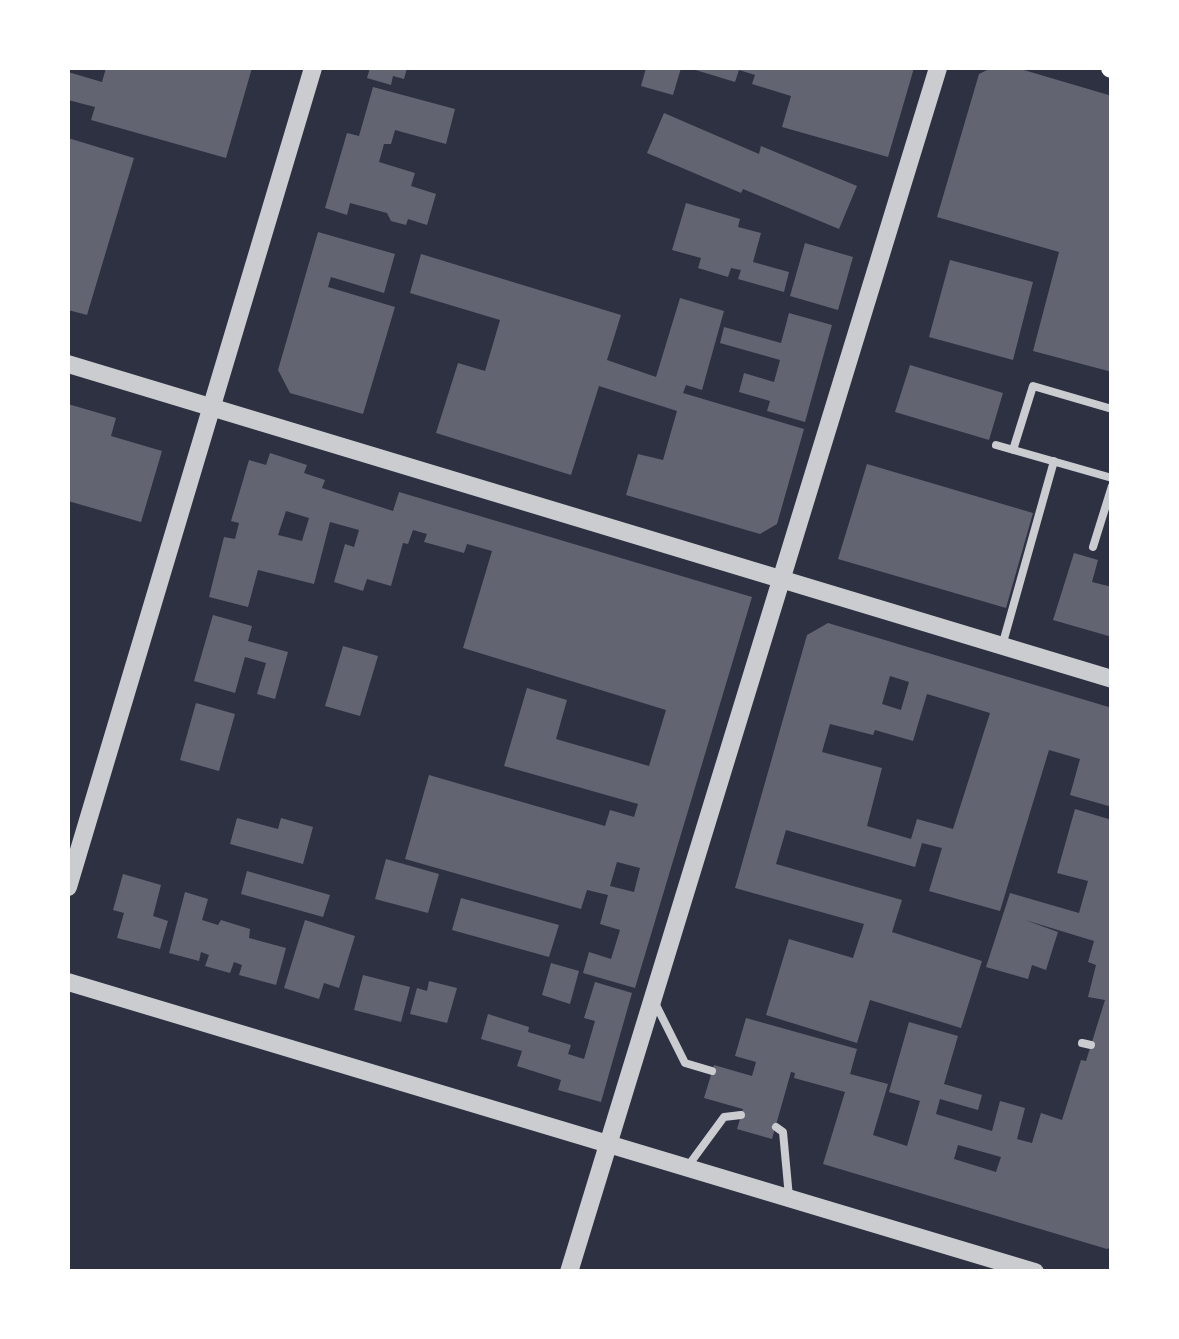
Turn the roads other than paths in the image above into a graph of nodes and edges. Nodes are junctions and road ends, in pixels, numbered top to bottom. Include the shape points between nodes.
1 (313, 68) edge
2 (938, 68) edge
3 (68, 364) edge
4 (211, 408) junction
5 (1112, 410) edge
6 (996, 445) dead end
7 (1013, 450) junction
8 (1054, 461) junction
9 (1112, 478) edge
10 (1112, 486) edge
11 (1093, 547) dead end
12 (781, 580) junction
13 (1002, 646) junction
14 (1111, 679) edge
15 (68, 887) edge
16 (68, 982) edge
17 (653, 997) junction
18 (712, 1070) dead end
19 (741, 1115) dead end
20 (776, 1127) dead end
21 (608, 1142) junction
22 (688, 1166) junction
23 (789, 1197) junction
24 (971, 1252) junction
25 (569, 1272) edge
26 (971, 1272) edge
27 (1035, 1272) edge

1 - 4 street
2 - 12 street
3 - 4 street
4 - 12 street
4 - 15 street
5 - 7 lane via 1034,386
6 - 7 lane
7 - 8 lane
8 - 9 lane
8 - 13 lane
10 - 11 lane
12 - 13 street
12 - 17 street
13 - 14 street
16 - 21 street
17 - 18 lane via 685,1063
17 - 21 street
19 - 22 lane via 724,1116
20 - 23 lane via 783,1132
21 - 22 street
21 - 25 street
22 - 23 street
23 - 24 street
24 - 26 lane
24 - 27 street

